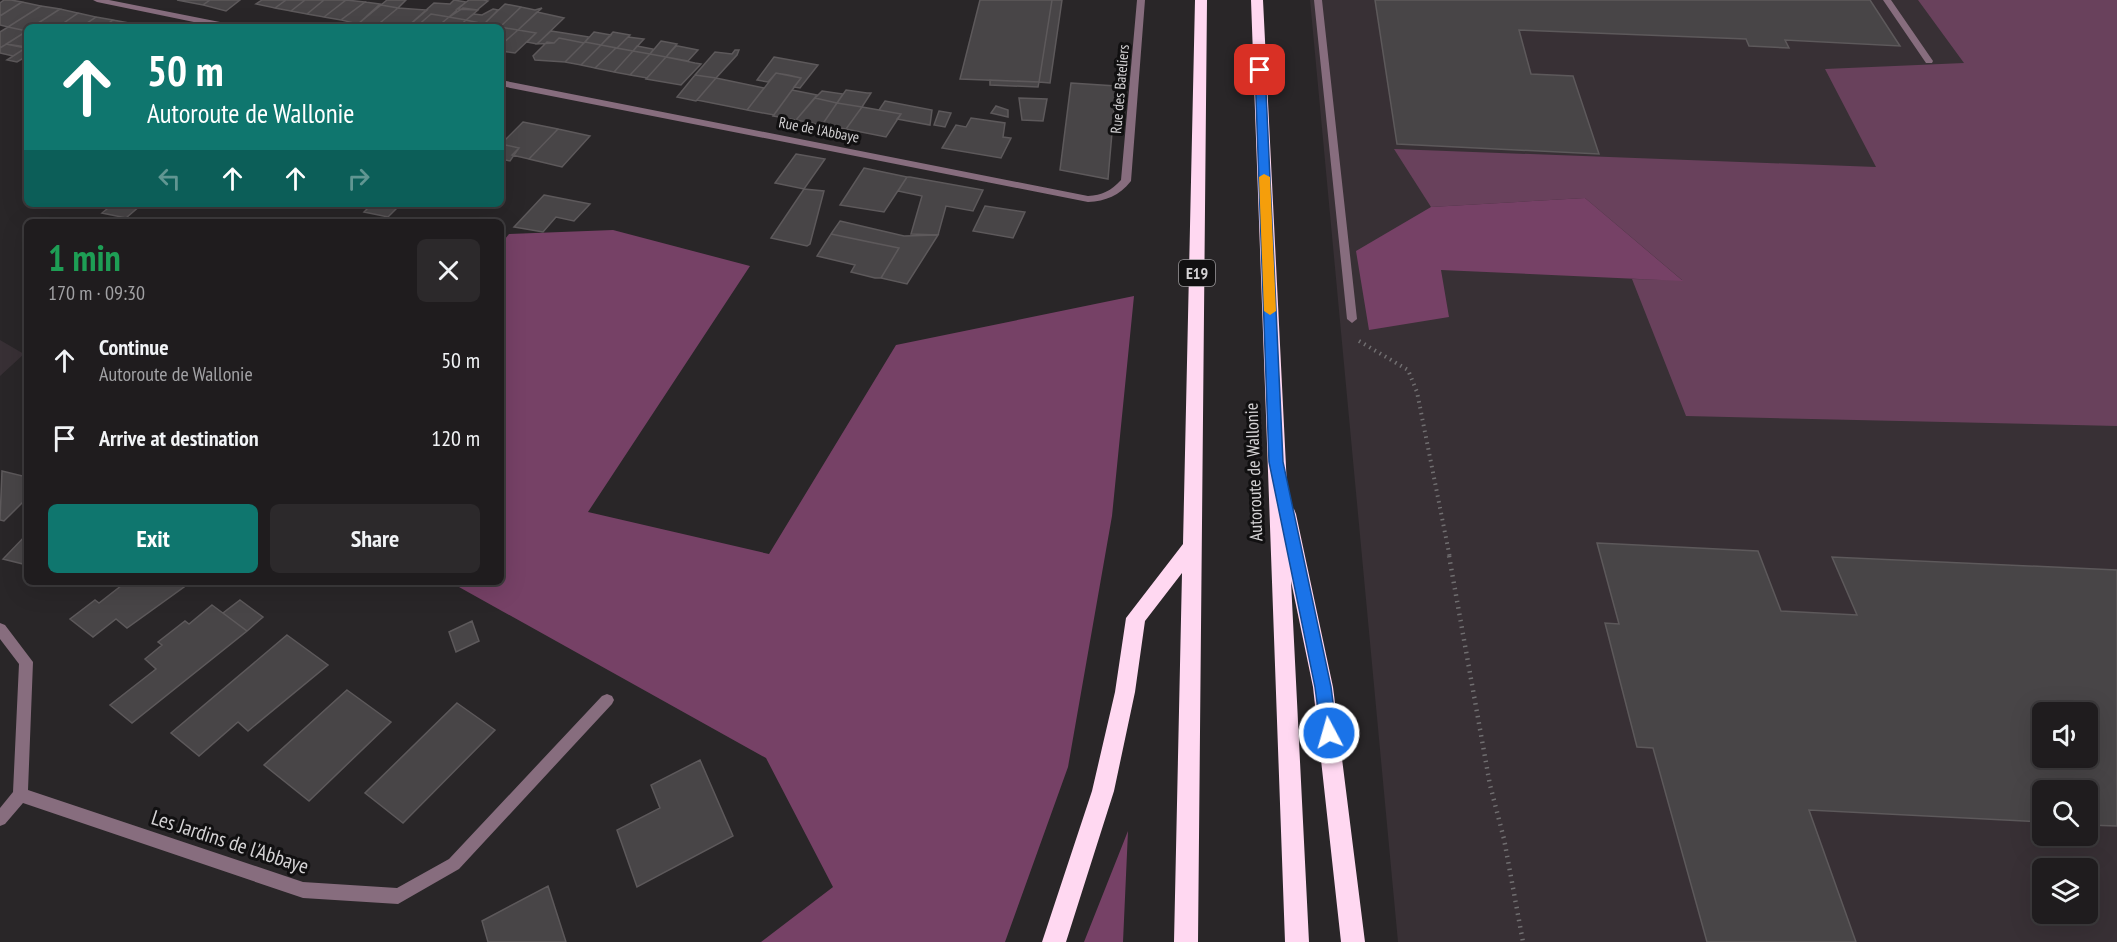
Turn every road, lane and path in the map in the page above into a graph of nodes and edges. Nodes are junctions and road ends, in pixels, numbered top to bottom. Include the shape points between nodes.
1 (97, 0) edge
2 (1141, 0) edge
3 (1201, 0) edge
4 (1257, 0) edge
5 (1318, 0) edge
6 (1887, 0) edge
7 (138, 4) edge
8 (218, 24) edge
9 (1929, 61) dead end
10 (504, 84) edge
11 (1126, 181) joint
12 (1352, 318) joint
13 (1276, 462) junction
14 (1193, 545) junction
15 (0, 629) edge
16 (607, 700) dead end
17 (20, 795) junction
18 (0, 819) edge
19 (1054, 942) edge
20 (1186, 942) edge
21 (1296, 942) edge
22 (1353, 942) edge
23 (1523, 942) edge

1 - 7 street
2 - 11 street, Rue des Bateliers
3 - 14 highway, E19
4 - 13 highway, Autoroute de Wallonie
5 - 12 street
6 - 9 street
7 - 8 street
10 - 11 street, Rue de l'Abbaye via 1088,199 1116,193
12 - 23 path via 1360,342 1408,370 1416,392
13 - 21 highway, Autoroute de Wallonie
13 - 22 highway via 1323,687
14 - 19 highway via 1136,618 1125,692 1103,790
14 - 20 highway, E19
15 - 17 street via 26,662
16 - 17 street, Les Jardins de l'Abbaye via 454,864 398,896 303,890
17 - 18 street

